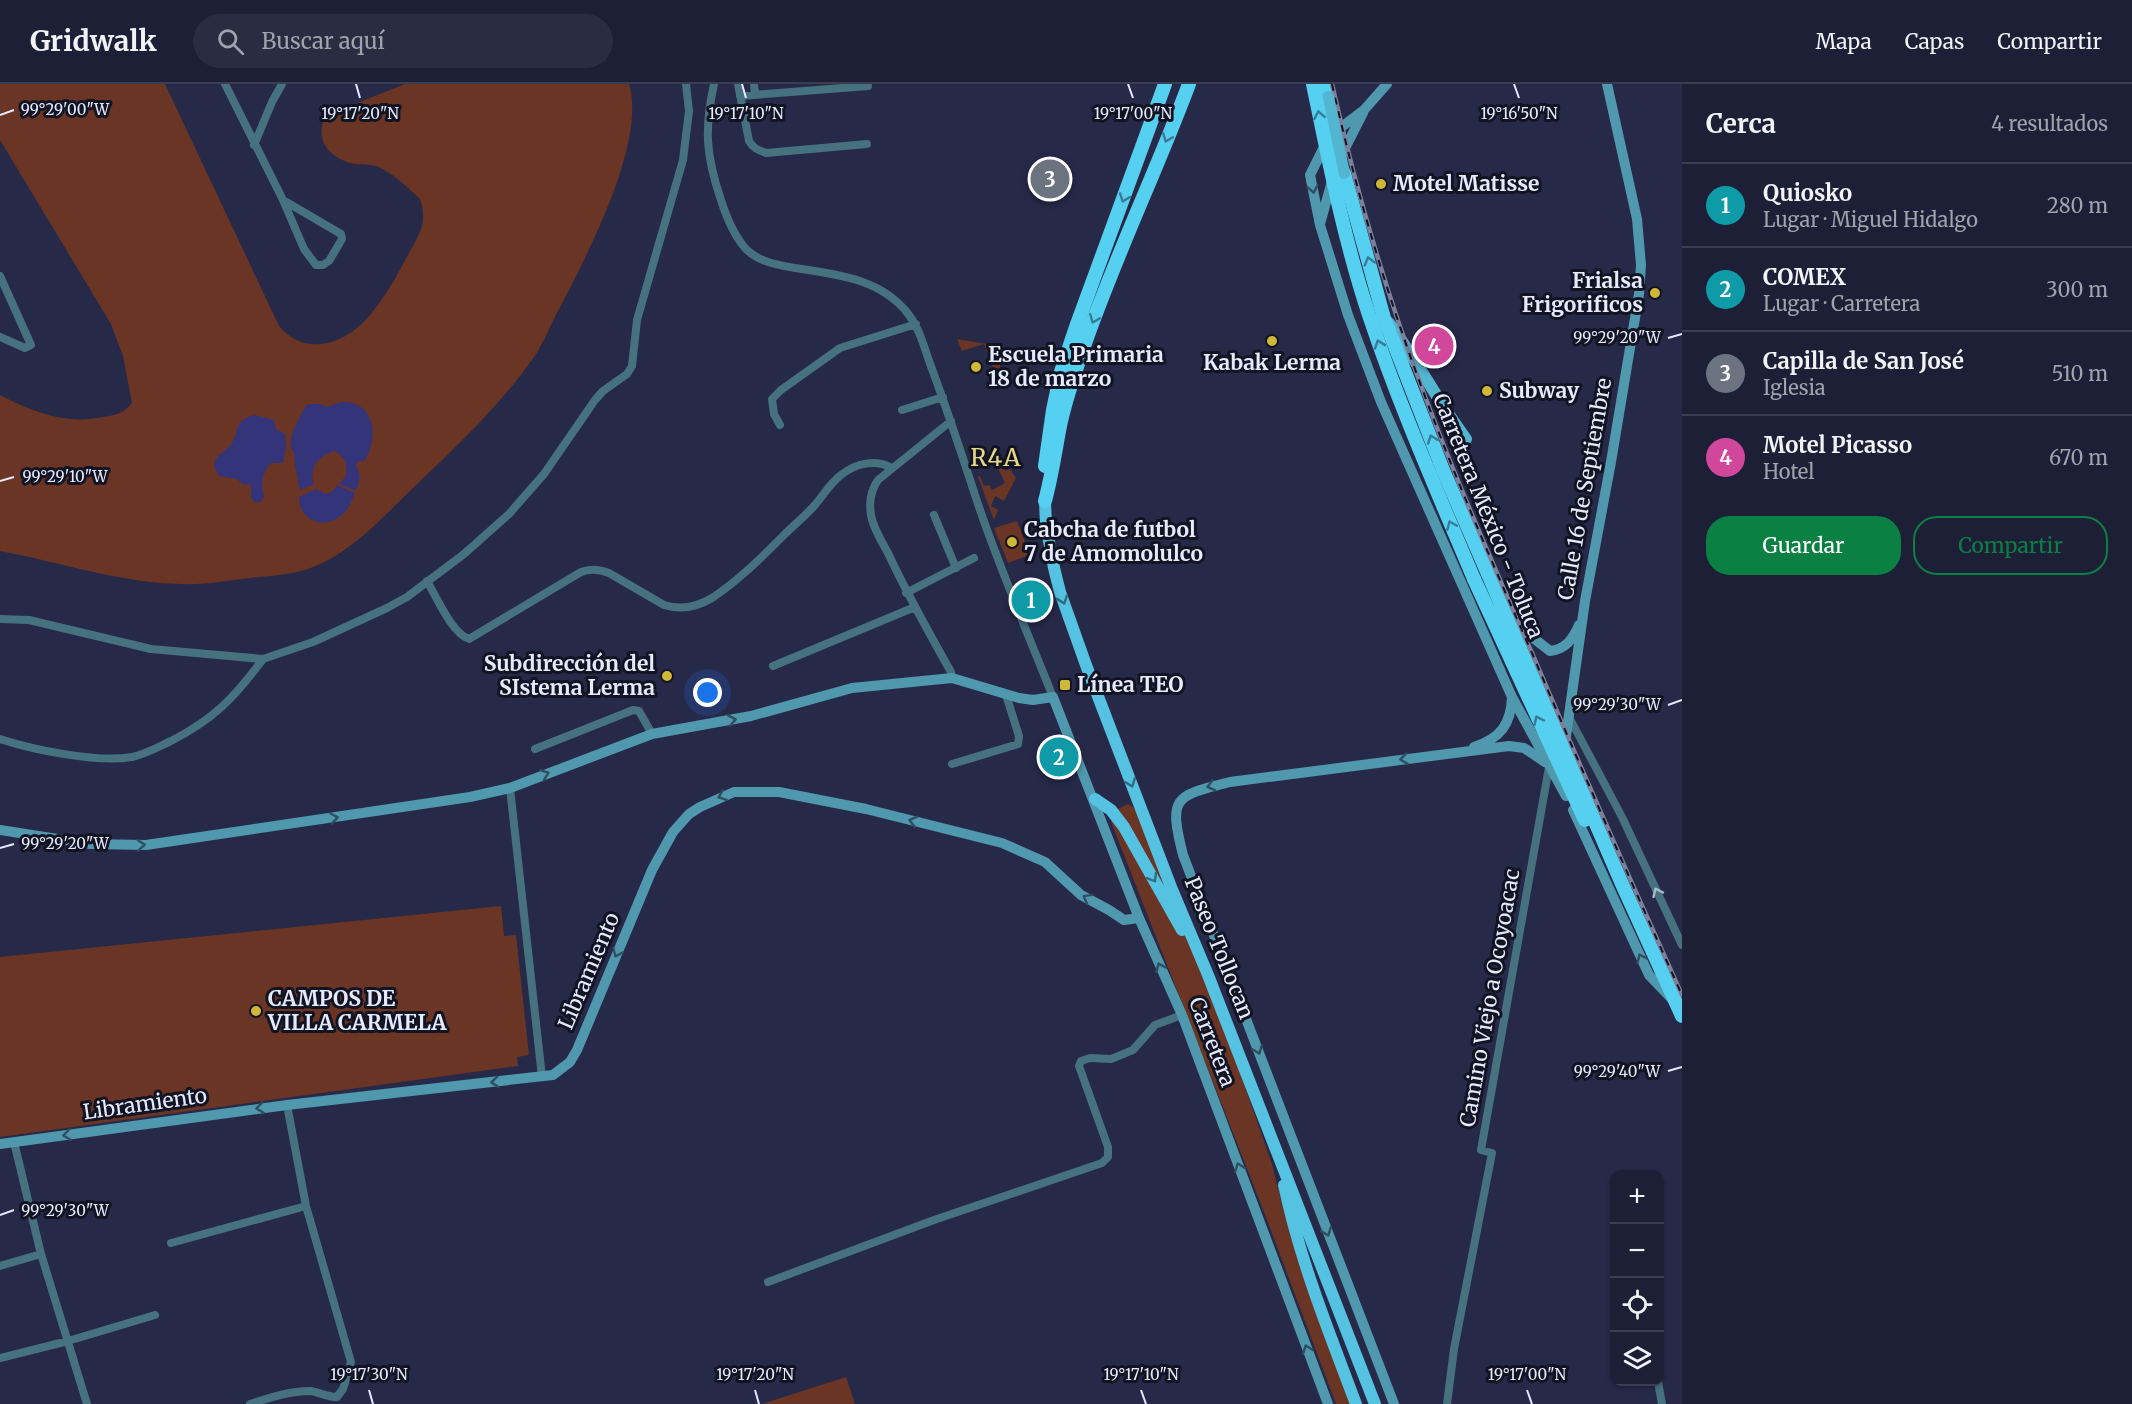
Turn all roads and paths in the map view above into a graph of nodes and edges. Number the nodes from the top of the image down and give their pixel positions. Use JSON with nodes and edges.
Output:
{"nodes":[{"id":1,"x":225,"y":84,"type":"edge"},
{"id":2,"x":282,"y":84,"type":"edge"},
{"id":3,"x":686,"y":84,"type":"edge"},
{"id":4,"x":714,"y":84,"type":"edge"},
{"id":5,"x":738,"y":84,"type":"edge"},
{"id":6,"x":754,"y":84,"type":"edge"},
{"id":7,"x":1165,"y":84,"type":"edge"},
{"id":8,"x":1189,"y":84,"type":"edge"},
{"id":9,"x":1313,"y":84,"type":"edge"},
{"id":10,"x":1387,"y":84,"type":"edge"},
{"id":11,"x":1607,"y":84,"type":"edge"},
{"id":12,"x":868,"y":86,"type":"dead end"},
{"id":13,"x":1327,"y":91,"type":"edge"},
{"id":14,"x":755,"y":95,"type":"junction"},
{"id":15,"x":740,"y":96,"type":"junction"},
{"id":16,"x":1364,"y":110,"type":"junction"},
{"id":17,"x":867,"y":144,"type":"dead end"},
{"id":18,"x":254,"y":145,"type":"junction"},
{"id":19,"x":1344,"y":173,"type":"joint"},
{"id":20,"x":283,"y":200,"type":"junction"},
{"id":21,"x":1320,"y":225,"type":"junction"},
{"id":22,"x":0,"y":276,"type":"edge"},
{"id":23,"x":1384,"y":318,"type":"junction"},
{"id":24,"x":916,"y":324,"type":"junction"},
{"id":25,"x":0,"y":337,"type":"edge"},
{"id":26,"x":943,"y":398,"type":"junction"},
{"id":27,"x":902,"y":410,"type":"dead end"},
{"id":28,"x":951,"y":421,"type":"junction"},
{"id":29,"x":780,"y":425,"type":"dead end"},
{"id":30,"x":1466,"y":439,"type":"dead end"},
{"id":31,"x":892,"y":468,"type":"junction"},
{"id":32,"x":1045,"y":501,"type":"junction"},
{"id":33,"x":934,"y":515,"type":"dead end"},
{"id":34,"x":974,"y":558,"type":"dead end"},
{"id":35,"x":956,"y":568,"type":"junction"},
{"id":36,"x":427,"y":581,"type":"junction"},
{"id":37,"x":906,"y":593,"type":"junction"},
{"id":38,"x":915,"y":607,"type":"junction"},
{"id":39,"x":1503,"y":609,"type":"junction"},
{"id":40,"x":1583,"y":617,"type":"junction"},
{"id":41,"x":0,"y":619,"type":"edge"},
{"id":42,"x":263,"y":659,"type":"junction"},
{"id":43,"x":773,"y":666,"type":"dead end"},
{"id":44,"x":952,"y":678,"type":"junction"},
{"id":45,"x":1006,"y":695,"type":"junction"},
{"id":46,"x":1053,"y":697,"type":"junction"},
{"id":47,"x":1512,"y":697,"type":"junction"},
{"id":48,"x":1569,"y":717,"type":"junction"},
{"id":49,"x":652,"y":734,"type":"junction"},
{"id":50,"x":0,"y":740,"type":"edge"},
{"id":51,"x":535,"y":749,"type":"dead end"},
{"id":52,"x":1564,"y":750,"type":"junction"},
{"id":53,"x":1462,"y":751,"type":"junction"},
{"id":54,"x":952,"y":764,"type":"dead end"},
{"id":55,"x":1549,"y":767,"type":"junction"},
{"id":56,"x":510,"y":788,"type":"junction"},
{"id":57,"x":1095,"y":799,"type":"junction"},
{"id":58,"x":0,"y":830,"type":"edge"},
{"id":59,"x":1622,"y":884,"type":"junction"},
{"id":60,"x":1139,"y":918,"type":"junction"},
{"id":61,"x":1682,"y":945,"type":"edge"},
{"id":62,"x":1208,"y":975,"type":"junction"},
{"id":63,"x":1679,"y":1010,"type":"edge"},
{"id":64,"x":1182,"y":1015,"type":"junction"},
{"id":65,"x":542,"y":1077,"type":"junction"},
{"id":66,"x":287,"y":1105,"type":"junction"},
{"id":67,"x":15,"y":1142,"type":"junction"},
{"id":68,"x":0,"y":1144,"type":"edge"},
{"id":69,"x":1278,"y":1154,"type":"junction"},
{"id":70,"x":306,"y":1206,"type":"junction"},
{"id":71,"x":171,"y":1243,"type":"dead end"},
{"id":72,"x":41,"y":1254,"type":"junction"},
{"id":73,"x":0,"y":1266,"type":"edge"},
{"id":74,"x":768,"y":1282,"type":"dead end"},
{"id":75,"x":155,"y":1315,"type":"dead end"},
{"id":76,"x":68,"y":1341,"type":"junction"},
{"id":77,"x":0,"y":1358,"type":"edge"},
{"id":78,"x":1659,"y":1386,"type":"edge"},
{"id":79,"x":87,"y":1404,"type":"edge"},
{"id":80,"x":250,"y":1404,"type":"edge"},
{"id":81,"x":1328,"y":1404,"type":"edge"},
{"id":82,"x":1356,"y":1404,"type":"edge"},
{"id":83,"x":1375,"y":1404,"type":"edge"},
{"id":84,"x":1394,"y":1404,"type":"edge"},
{"id":85,"x":1447,"y":1404,"type":"edge"},
{"id":86,"x":1662,"y":1404,"type":"edge"}],
"edges":[{"from":1,"to":18,"type":"street"},
{"from":2,"to":18,"type":"street"},
{"from":3,"to":36,"type":"street"},
{"from":4,"to":24,"type":"street"},
{"from":5,"to":15,"type":"street"},
{"from":6,"to":14,"type":"street"},
{"from":7,"to":32,"type":"highway","one_way":true},
{"from":8,"to":32,"type":"highway","one_way":true},
{"from":59,"to":9,"type":"highway","one_way":true,"bridge":true},
{"from":10,"to":16,"type":"main road"},
{"from":11,"to":40,"type":"main road","name":"Calle 16 de Septiembre"},
{"from":12,"to":14,"type":"street"},
{"from":13,"to":19,"type":"main road","name":"Carretera México - Toluca","bridge":true},
{"from":14,"to":15,"type":"street"},
{"from":15,"to":17,"type":"street"},
{"from":16,"to":21,"type":"main road"},
{"from":16,"to":21,"type":"main road","one_way":true},
{"from":18,"to":20,"type":"street"},
{"from":23,"to":19,"type":"highway","name":"Carretera México - Toluca","one_way":true},
{"from":20,"to":20,"type":"street"},
{"from":21,"to":47,"type":"main road"},
{"from":22,"to":25,"type":"street"},
{"from":23,"to":30,"type":"main road"},
{"from":39,"to":23,"type":"highway","name":"Carretera México - Toluca","one_way":true},
{"from":24,"to":26,"type":"street"},
{"from":24,"to":29,"type":"street"},
{"from":26,"to":27,"type":"street"},
{"from":26,"to":28,"type":"street"},
{"from":28,"to":31,"type":"street"},
{"from":28,"to":46,"type":"street"},
{"from":31,"to":36,"type":"street"},
{"from":31,"to":37,"type":"street"},
{"from":32,"to":62,"type":"highway","name":"Paseo Tollocan","one_way":true},
{"from":33,"to":35,"type":"street"},
{"from":34,"to":35,"type":"street"},
{"from":35,"to":37,"type":"street"},
{"from":36,"to":42,"type":"street"},
{"from":37,"to":38,"type":"street"},
{"from":38,"to":43,"type":"street"},
{"from":38,"to":44,"type":"street"},
{"from":39,"to":40,"type":"main road"},
{"from":39,"to":52,"type":"highway","name":"Carretera México - Toluca"},
{"from":40,"to":48,"type":"main road"},
{"from":41,"to":42,"type":"street"},
{"from":42,"to":50,"type":"street"},
{"from":44,"to":45,"type":"main road"},
{"from":49,"to":44,"type":"main road","one_way":true},
{"from":45,"to":46,"type":"main road"},
{"from":45,"to":54,"type":"street"},
{"from":46,"to":57,"type":"main road","name":"Carretera"},
{"from":47,"to":53,"type":"main road"},
{"from":47,"to":55,"type":"main road"},
{"from":48,"to":52,"type":"main road"},
{"from":61,"to":48,"type":"street","one_way":true},
{"from":49,"to":51,"type":"street"},
{"from":56,"to":49,"type":"main road","one_way":true},
{"from":52,"to":59,"type":"highway","name":"Carretera México - Toluca"},
{"from":53,"to":55,"type":"main road"},
{"from":53,"to":84,"type":"main road","one_way":true},
{"from":63,"to":55,"type":"main road","one_way":true},
{"from":55,"to":85,"type":"street","name":"Camino Viejo a Ocoyoacac"},
{"from":58,"to":56,"type":"main road","one_way":true},
{"from":56,"to":65,"type":"street"},
{"from":57,"to":60,"type":"main road","name":"Carretera"},
{"from":57,"to":62,"type":"highway","one_way":true},
{"from":59,"to":63,"type":"highway"},
{"from":64,"to":60,"type":"main road","name":"Carretera","one_way":true},
{"from":60,"to":65,"type":"main road","name":"Libramiento","one_way":true},
{"from":62,"to":69,"type":"highway","name":"Paseo Tollocan"},
{"from":64,"to":74,"type":"street"},
{"from":81,"to":64,"type":"main road","name":"Carretera","one_way":true},
{"from":65,"to":66,"type":"main road","name":"Libramiento","one_way":true},
{"from":66,"to":67,"type":"main road","name":"Libramiento","one_way":true},
{"from":66,"to":70,"type":"street"},
{"from":67,"to":68,"type":"main road","name":"Libramiento"},
{"from":67,"to":72,"type":"street"},
{"from":69,"to":82,"type":"highway"},
{"from":69,"to":83,"type":"highway","name":"Paseo Tollocan"},
{"from":70,"to":71,"type":"street"},
{"from":70,"to":80,"type":"street"},
{"from":72,"to":73,"type":"street"},
{"from":72,"to":76,"type":"street"},
{"from":75,"to":76,"type":"street"},
{"from":76,"to":77,"type":"street"},
{"from":76,"to":79,"type":"street"},
{"from":78,"to":86,"type":"street"}]}
